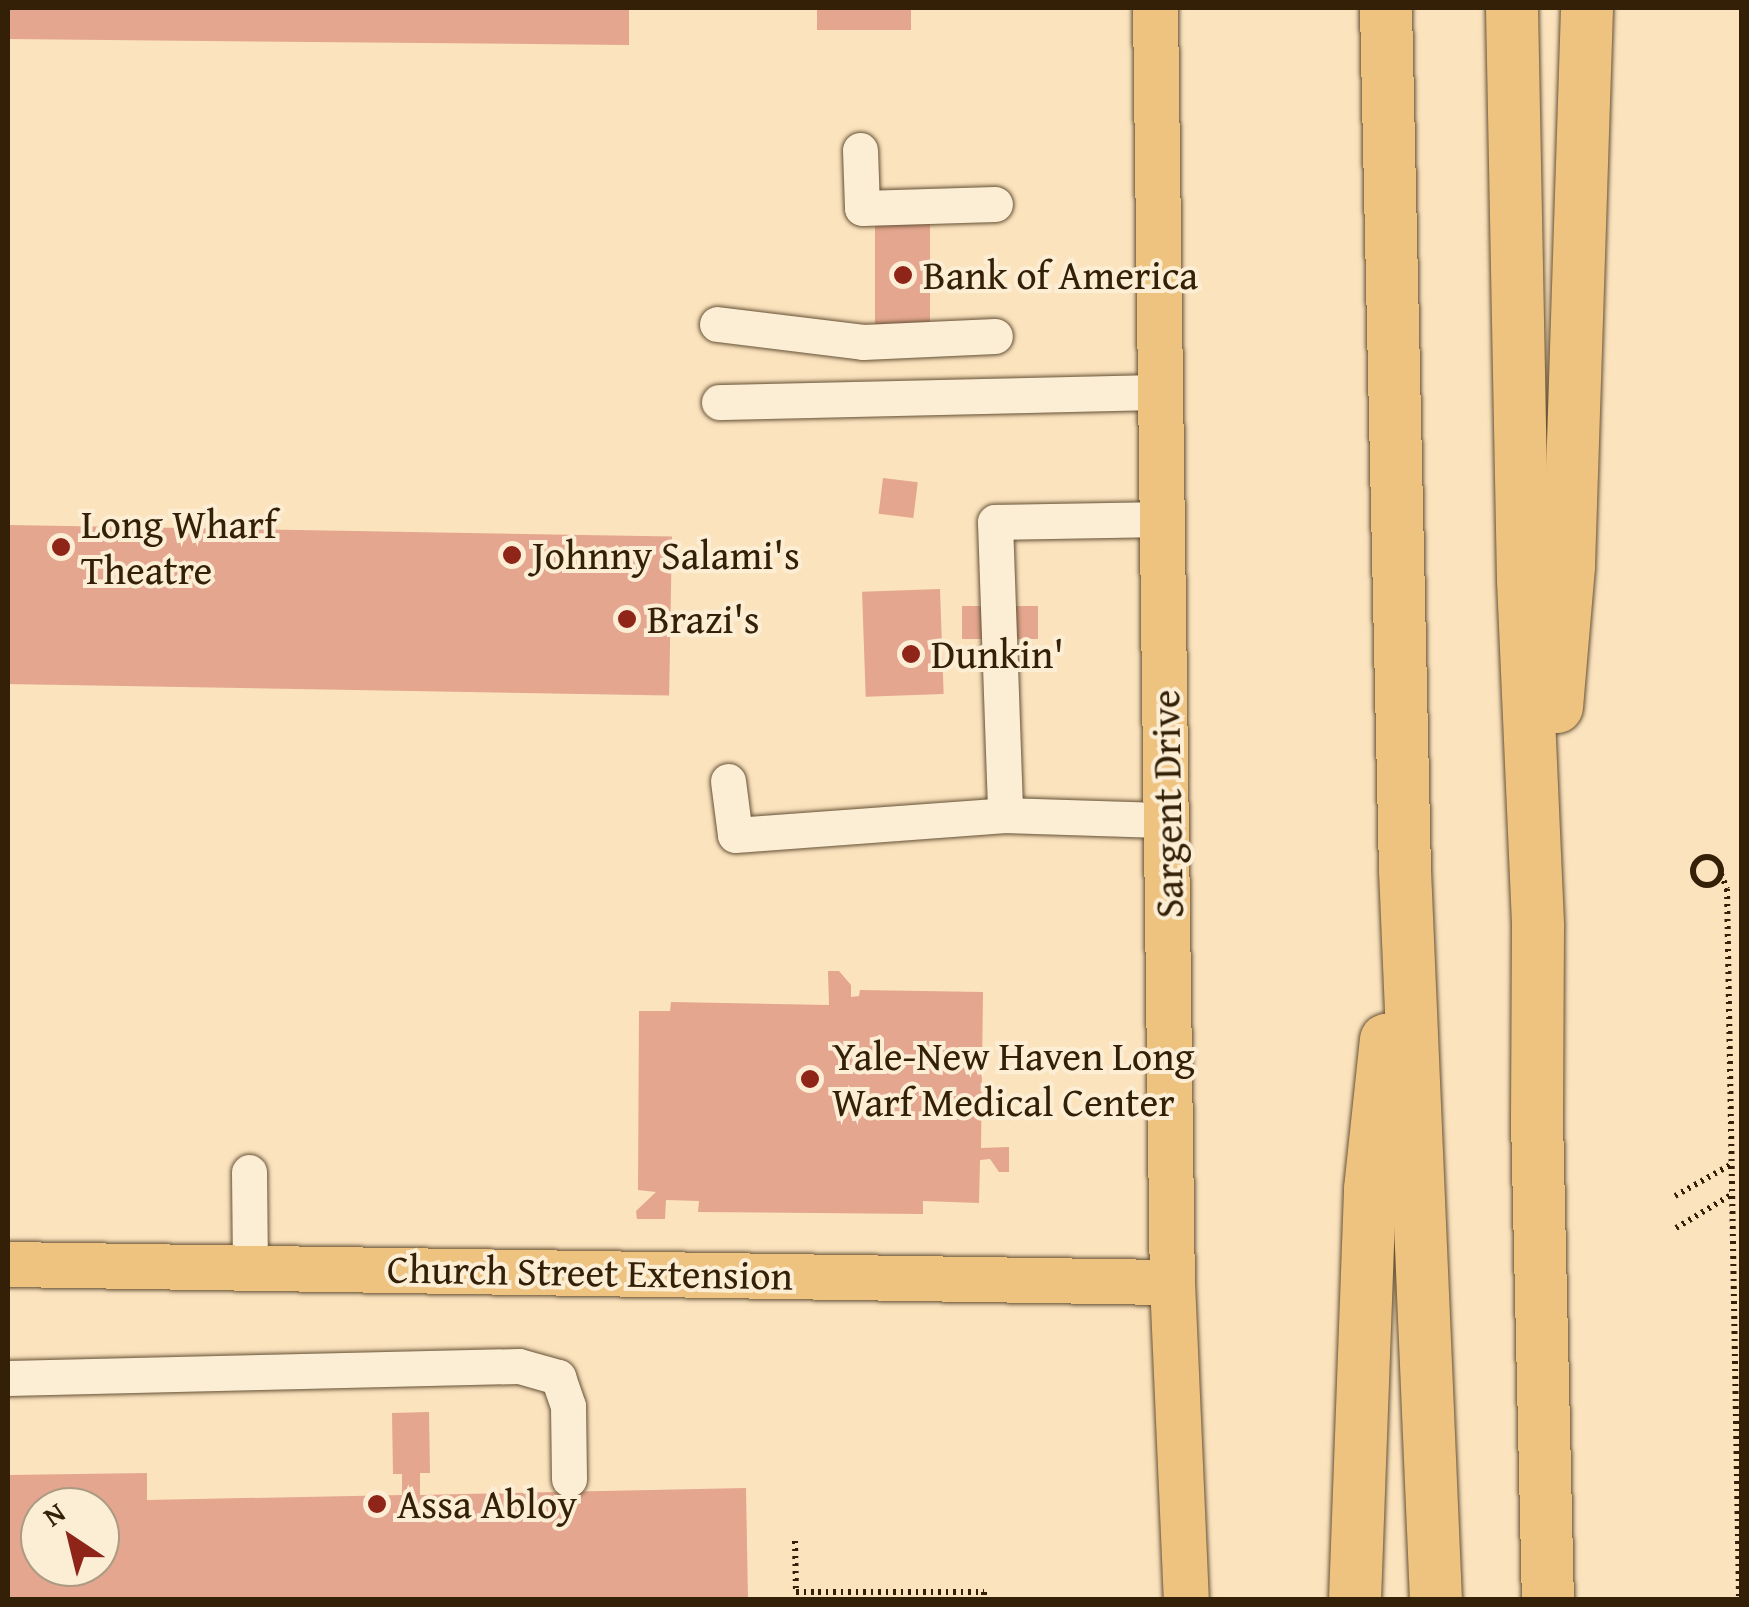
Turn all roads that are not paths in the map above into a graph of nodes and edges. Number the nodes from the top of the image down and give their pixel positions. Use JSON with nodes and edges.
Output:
{"nodes":[{"id":1,"x":1155,"y":8,"type":"edge"},
{"id":2,"x":1386,"y":8,"type":"edge"},
{"id":3,"x":1512,"y":8,"type":"edge"},
{"id":4,"x":1588,"y":8,"type":"edge"},
{"id":5,"x":860,"y":150,"type":"dead end"},
{"id":6,"x":995,"y":204,"type":"dead end"},
{"id":7,"x":717,"y":324,"type":"dead end"},
{"id":8,"x":995,"y":336,"type":"dead end"},
{"id":9,"x":1161,"y":392,"type":"junction"},
{"id":10,"x":719,"y":402,"type":"dead end"},
{"id":11,"x":1163,"y":519,"type":"junction"},
{"id":12,"x":728,"y":781,"type":"dead end"},
{"id":13,"x":1005,"y":815,"type":"junction"},
{"id":14,"x":1167,"y":820,"type":"junction"},
{"id":15,"x":1405,"y":870,"type":"junction"},
{"id":16,"x":1538,"y":927,"type":"junction"},
{"id":17,"x":248,"y":1172,"type":"dead end"},
{"id":18,"x":8,"y":1264,"type":"edge"},
{"id":19,"x":250,"y":1266,"type":"junction"},
{"id":20,"x":1172,"y":1282,"type":"junction"},
{"id":21,"x":8,"y":1378,"type":"edge"},
{"id":22,"x":569,"y":1479,"type":"dead end"},
{"id":23,"x":1549,"y":1592,"type":"edge"},
{"id":24,"x":1186,"y":1600,"type":"edge"},
{"id":25,"x":1356,"y":1600,"type":"edge"},
{"id":26,"x":1436,"y":1600,"type":"edge"}],
"edges":[{"from":1,"to":9,"type":"main road","name":"Sargent Drive"},
{"from":2,"to":15,"type":"highway"},
{"from":3,"to":16,"type":"highway"},
{"from":4,"to":16,"type":"highway"},
{"from":5,"to":6,"type":"lane"},
{"from":7,"to":8,"type":"lane"},
{"from":9,"to":10,"type":"lane"},
{"from":9,"to":11,"type":"main road","name":"Sargent Drive"},
{"from":11,"to":13,"type":"lane"},
{"from":11,"to":14,"type":"main road","name":"Sargent Drive"},
{"from":12,"to":13,"type":"lane"},
{"from":13,"to":14,"type":"lane"},
{"from":14,"to":20,"type":"main road","name":"Sargent Drive"},
{"from":15,"to":25,"type":"highway"},
{"from":15,"to":26,"type":"highway"},
{"from":16,"to":23,"type":"highway"},
{"from":17,"to":19,"type":"lane"},
{"from":18,"to":19,"type":"main road","name":"Church Street Extension"},
{"from":19,"to":20,"type":"main road","name":"Church Street Extension"},
{"from":20,"to":24,"type":"main road","name":"Sargent Drive"},
{"from":21,"to":22,"type":"lane"}]}
